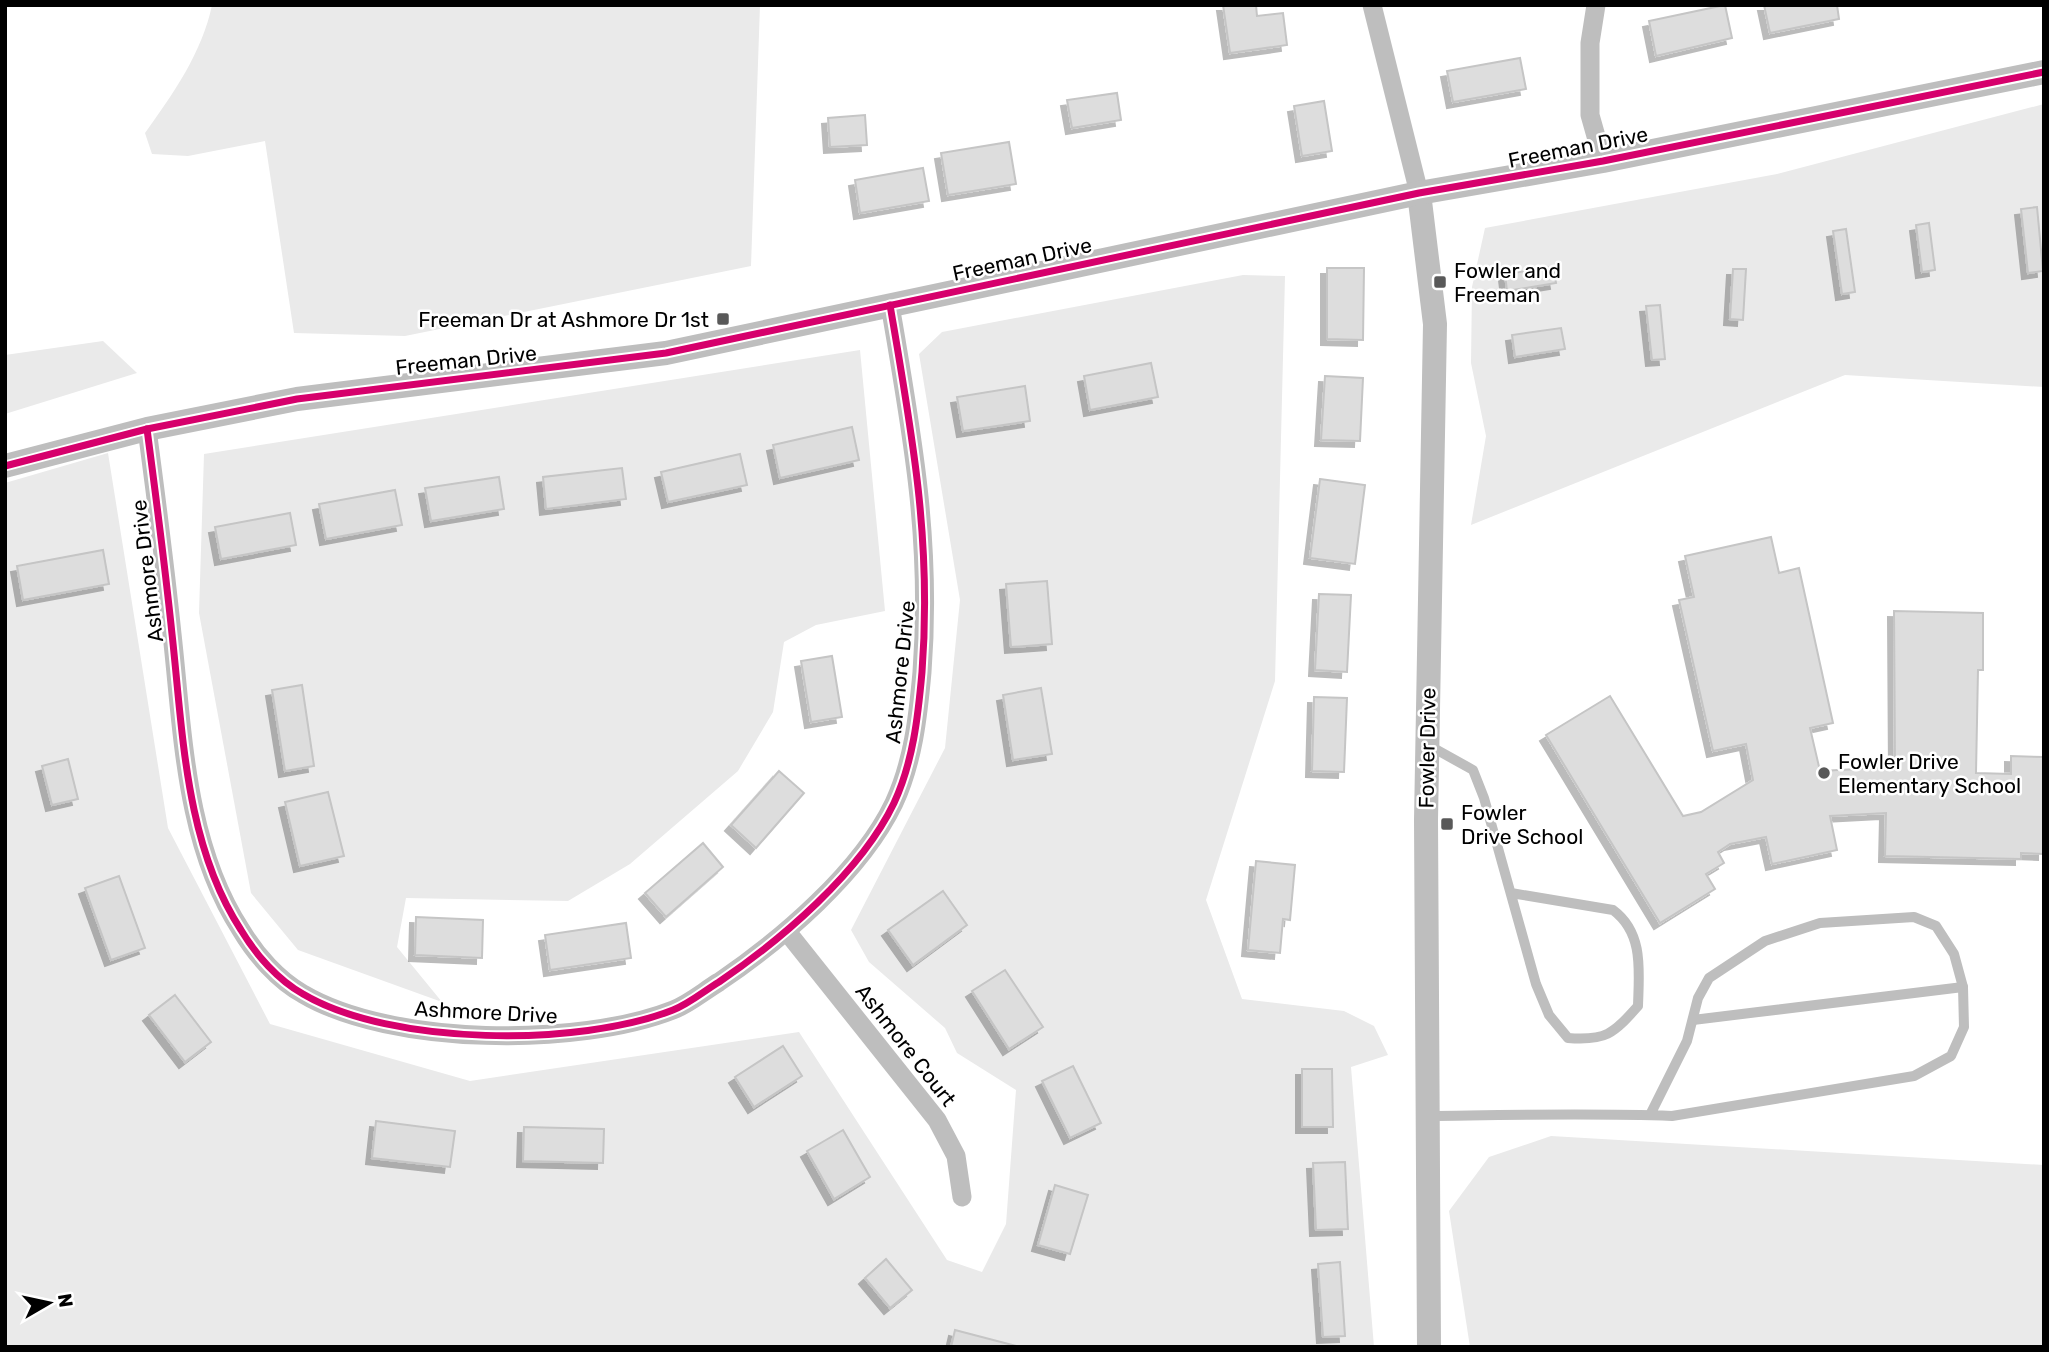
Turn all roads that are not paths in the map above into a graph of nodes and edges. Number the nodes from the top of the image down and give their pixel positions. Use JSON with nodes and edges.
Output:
{"nodes":[{"id":1,"x":1372,"y":5,"type":"edge"},
{"id":2,"x":1596,"y":5,"type":"edge"},
{"id":3,"x":2044,"y":72,"type":"edge"},
{"id":4,"x":1602,"y":161,"type":"junction"},
{"id":5,"x":1419,"y":193,"type":"junction"},
{"id":6,"x":890,"y":305,"type":"junction"},
{"id":7,"x":147,"y":429,"type":"junction"},
{"id":8,"x":5,"y":466,"type":"edge"},
{"id":9,"x":1427,"y":744,"type":"junction"},
{"id":10,"x":1511,"y":893,"type":"junction"},
{"id":11,"x":788,"y":933,"type":"junction"},
{"id":12,"x":1963,"y":987,"type":"junction"},
{"id":13,"x":1693,"y":1020,"type":"junction"},
{"id":14,"x":1650,"y":1115,"type":"junction"},
{"id":15,"x":1427,"y":1116,"type":"junction"},
{"id":16,"x":962,"y":1197,"type":"dead end"},
{"id":17,"x":1429,"y":1347,"type":"edge"}],
"edges":[{"from":1,"to":5,"type":"street"},
{"from":2,"to":4,"type":"street"},
{"from":3,"to":4,"type":"street","name":"Freeman Drive"},
{"from":4,"to":5,"type":"street","name":"Freeman Drive"},
{"from":5,"to":6,"type":"street","name":"Freeman Drive"},
{"from":5,"to":9,"type":"street","name":"Fowler Drive"},
{"from":6,"to":7,"type":"street","name":"Freeman Drive"},
{"from":6,"to":11,"type":"street","name":"Ashmore Drive"},
{"from":7,"to":8,"type":"street","name":"Freeman Drive"},
{"from":7,"to":11,"type":"street","name":"Ashmore Drive"},
{"from":9,"to":10,"type":"lane"},
{"from":9,"to":15,"type":"street","name":"Fowler Drive"},
{"from":10,"to":10,"type":"lane"},
{"from":11,"to":16,"type":"street","name":"Ashmore Court"},
{"from":12,"to":13,"type":"lane"},
{"from":12,"to":13,"type":"lane"},
{"from":12,"to":14,"type":"lane"},
{"from":13,"to":14,"type":"lane"},
{"from":14,"to":15,"type":"lane"},
{"from":15,"to":17,"type":"street","name":"Fowler Drive"}]}
